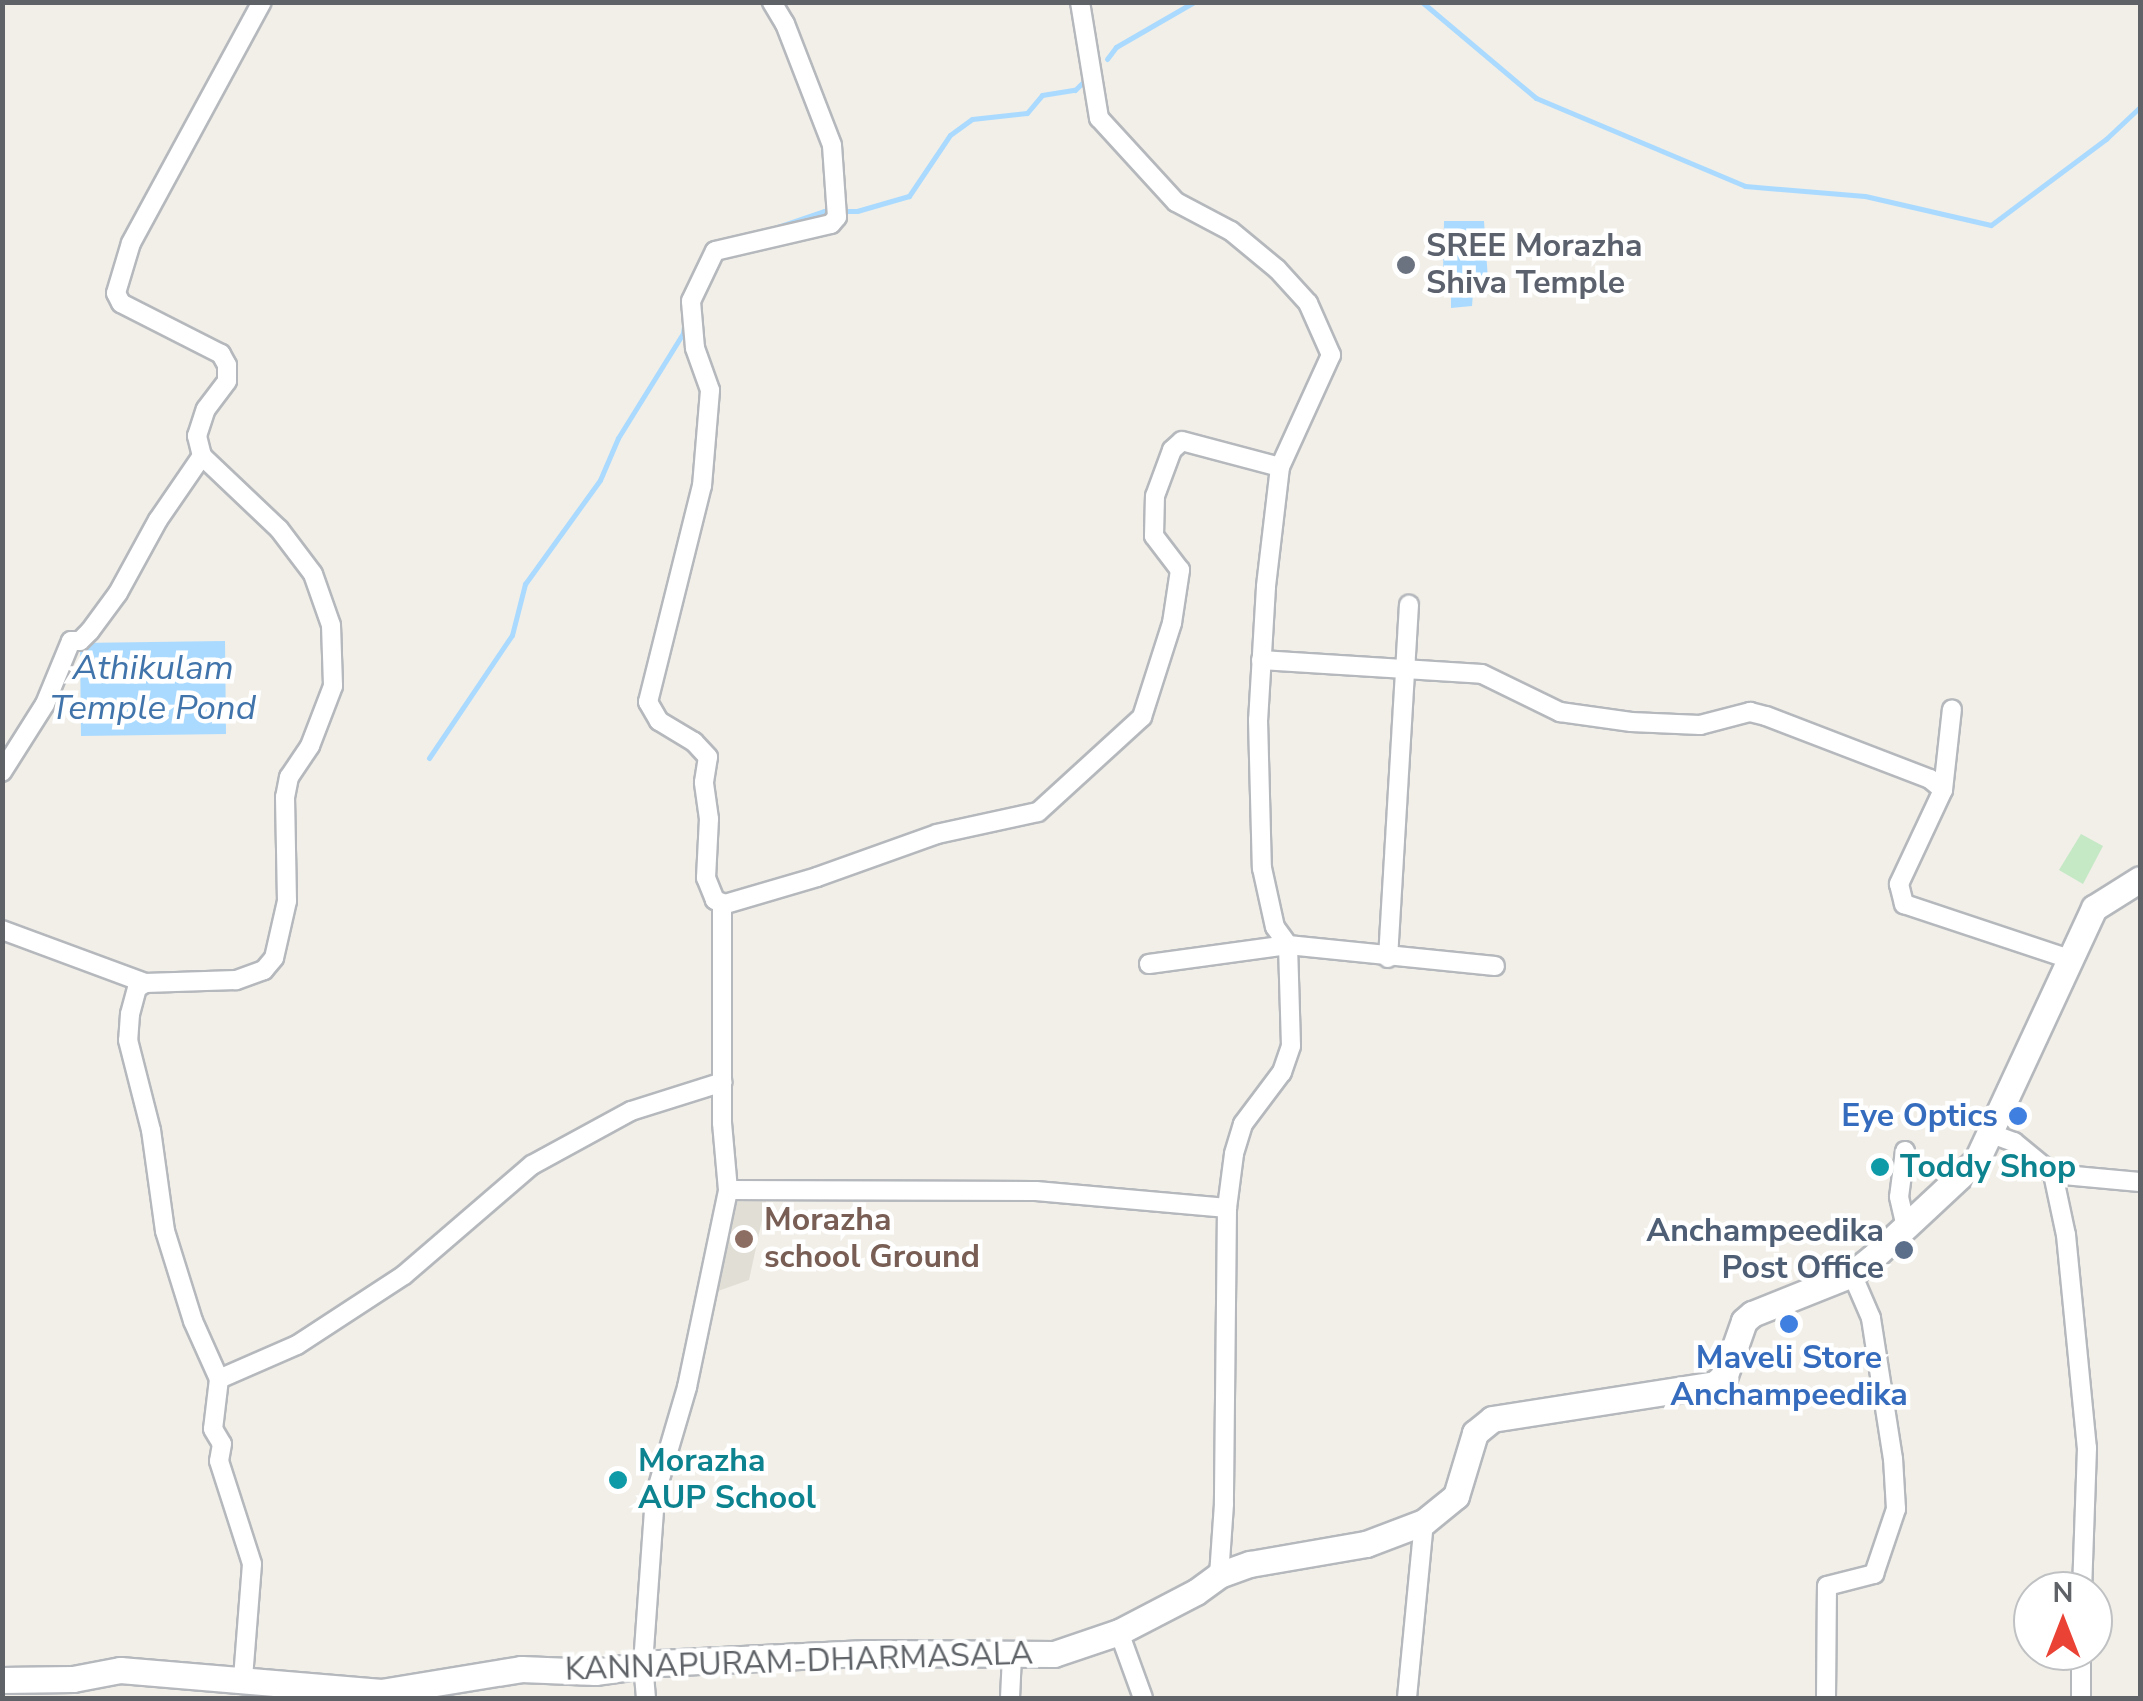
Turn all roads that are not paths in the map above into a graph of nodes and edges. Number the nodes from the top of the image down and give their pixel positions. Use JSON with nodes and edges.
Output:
{"nodes":[{"id":1,"x":262,"y":2,"type":"edge"},
{"id":2,"x":772,"y":2,"type":"edge"},
{"id":3,"x":1080,"y":2,"type":"edge"},
{"id":4,"x":202,"y":456,"type":"junction"},
{"id":5,"x":1280,"y":468,"type":"junction"},
{"id":6,"x":1409,"y":605,"type":"dead end"},
{"id":7,"x":1261,"y":660,"type":"junction"},
{"id":8,"x":1408,"y":666,"type":"junction"},
{"id":9,"x":1952,"y":708,"type":"dead end"},
{"id":10,"x":2,"y":772,"type":"edge"},
{"id":11,"x":1943,"y":790,"type":"junction"},
{"id":12,"x":2140,"y":879,"type":"edge"},
{"id":13,"x":725,"y":904,"type":"junction"},
{"id":14,"x":2,"y":930,"type":"edge"},
{"id":15,"x":1288,"y":946,"type":"junction"},
{"id":16,"x":1388,"y":958,"type":"junction"},
{"id":17,"x":2069,"y":959,"type":"junction"},
{"id":18,"x":1149,"y":964,"type":"dead end"},
{"id":19,"x":1495,"y":966,"type":"dead end"},
{"id":20,"x":145,"y":982,"type":"junction"},
{"id":21,"x":722,"y":1082,"type":"junction"},
{"id":22,"x":1990,"y":1133,"type":"junction"},
{"id":23,"x":1904,"y":1150,"type":"dead end"},
{"id":24,"x":2053,"y":1174,"type":"junction"},
{"id":25,"x":2140,"y":1182,"type":"edge"},
{"id":26,"x":728,"y":1190,"type":"junction"},
{"id":27,"x":1227,"y":1208,"type":"junction"},
{"id":28,"x":1905,"y":1223,"type":"junction"},
{"id":29,"x":1852,"y":1274,"type":"junction"},
{"id":30,"x":219,"y":1379,"type":"junction"},
{"id":31,"x":1424,"y":1522,"type":"junction"},
{"id":32,"x":2083,"y":1571,"type":"edge"},
{"id":33,"x":1219,"y":1575,"type":"junction"},
{"id":34,"x":1119,"y":1632,"type":"junction"},
{"id":35,"x":1012,"y":1655,"type":"junction"},
{"id":36,"x":643,"y":1664,"type":"junction"},
{"id":37,"x":2081,"y":1671,"type":"edge"},
{"id":38,"x":242,"y":1679,"type":"junction"},
{"id":39,"x":2,"y":1680,"type":"edge"},
{"id":40,"x":646,"y":1698,"type":"edge"},
{"id":41,"x":1010,"y":1698,"type":"edge"},
{"id":42,"x":1143,"y":1698,"type":"edge"},
{"id":43,"x":1407,"y":1698,"type":"edge"},
{"id":44,"x":1826,"y":1698,"type":"edge"},
{"id":45,"x":2081,"y":1698,"type":"edge"}],
"edges":[{"from":1,"to":4,"type":"street"},
{"from":2,"to":13,"type":"street"},
{"from":3,"to":5,"type":"street"},
{"from":4,"to":10,"type":"street"},
{"from":4,"to":20,"type":"street"},
{"from":5,"to":7,"type":"street"},
{"from":5,"to":13,"type":"street"},
{"from":6,"to":8,"type":"street"},
{"from":7,"to":8,"type":"street"},
{"from":7,"to":15,"type":"street"},
{"from":8,"to":11,"type":"street"},
{"from":8,"to":16,"type":"street"},
{"from":9,"to":11,"type":"street"},
{"from":11,"to":17,"type":"street"},
{"from":12,"to":17,"type":"main road","name":"KANNAPURAM-DHARMASALA"},
{"from":13,"to":21,"type":"street"},
{"from":14,"to":20,"type":"street"},
{"from":15,"to":16,"type":"street"},
{"from":15,"to":18,"type":"street"},
{"from":15,"to":27,"type":"street"},
{"from":16,"to":19,"type":"street"},
{"from":17,"to":22,"type":"main road","name":"KANNAPURAM-DHARMASALA"},
{"from":20,"to":30,"type":"street"},
{"from":21,"to":26,"type":"street"},
{"from":21,"to":30,"type":"street"},
{"from":22,"to":24,"type":"street"},
{"from":22,"to":28,"type":"main road","name":"KANNAPURAM-DHARMASALA"},
{"from":23,"to":28,"type":"street"},
{"from":24,"to":25,"type":"street"},
{"from":24,"to":32,"type":"street"},
{"from":26,"to":27,"type":"street"},
{"from":26,"to":36,"type":"street"},
{"from":27,"to":33,"type":"street"},
{"from":28,"to":29,"type":"main road","name":"KANNAPURAM-DHARMASALA"},
{"from":29,"to":31,"type":"main road","name":"KANNAPURAM-DHARMASALA"},
{"from":29,"to":44,"type":"street"},
{"from":30,"to":38,"type":"street"},
{"from":31,"to":33,"type":"main road","name":"KANNAPURAM-DHARMASALA"},
{"from":31,"to":43,"type":"street"},
{"from":33,"to":34,"type":"main road","name":"KANNAPURAM-DHARMASALA"},
{"from":34,"to":35,"type":"main road","name":"KANNAPURAM-DHARMASALA"},
{"from":34,"to":42,"type":"street"},
{"from":35,"to":36,"type":"main road","name":"KANNAPURAM-DHARMASALA"},
{"from":35,"to":41,"type":"street"},
{"from":36,"to":38,"type":"main road","name":"KANNAPURAM-DHARMASALA"},
{"from":36,"to":40,"type":"street"},
{"from":37,"to":45,"type":"street"},
{"from":38,"to":39,"type":"main road","name":"KANNAPURAM-DHARMASALA"}]}
